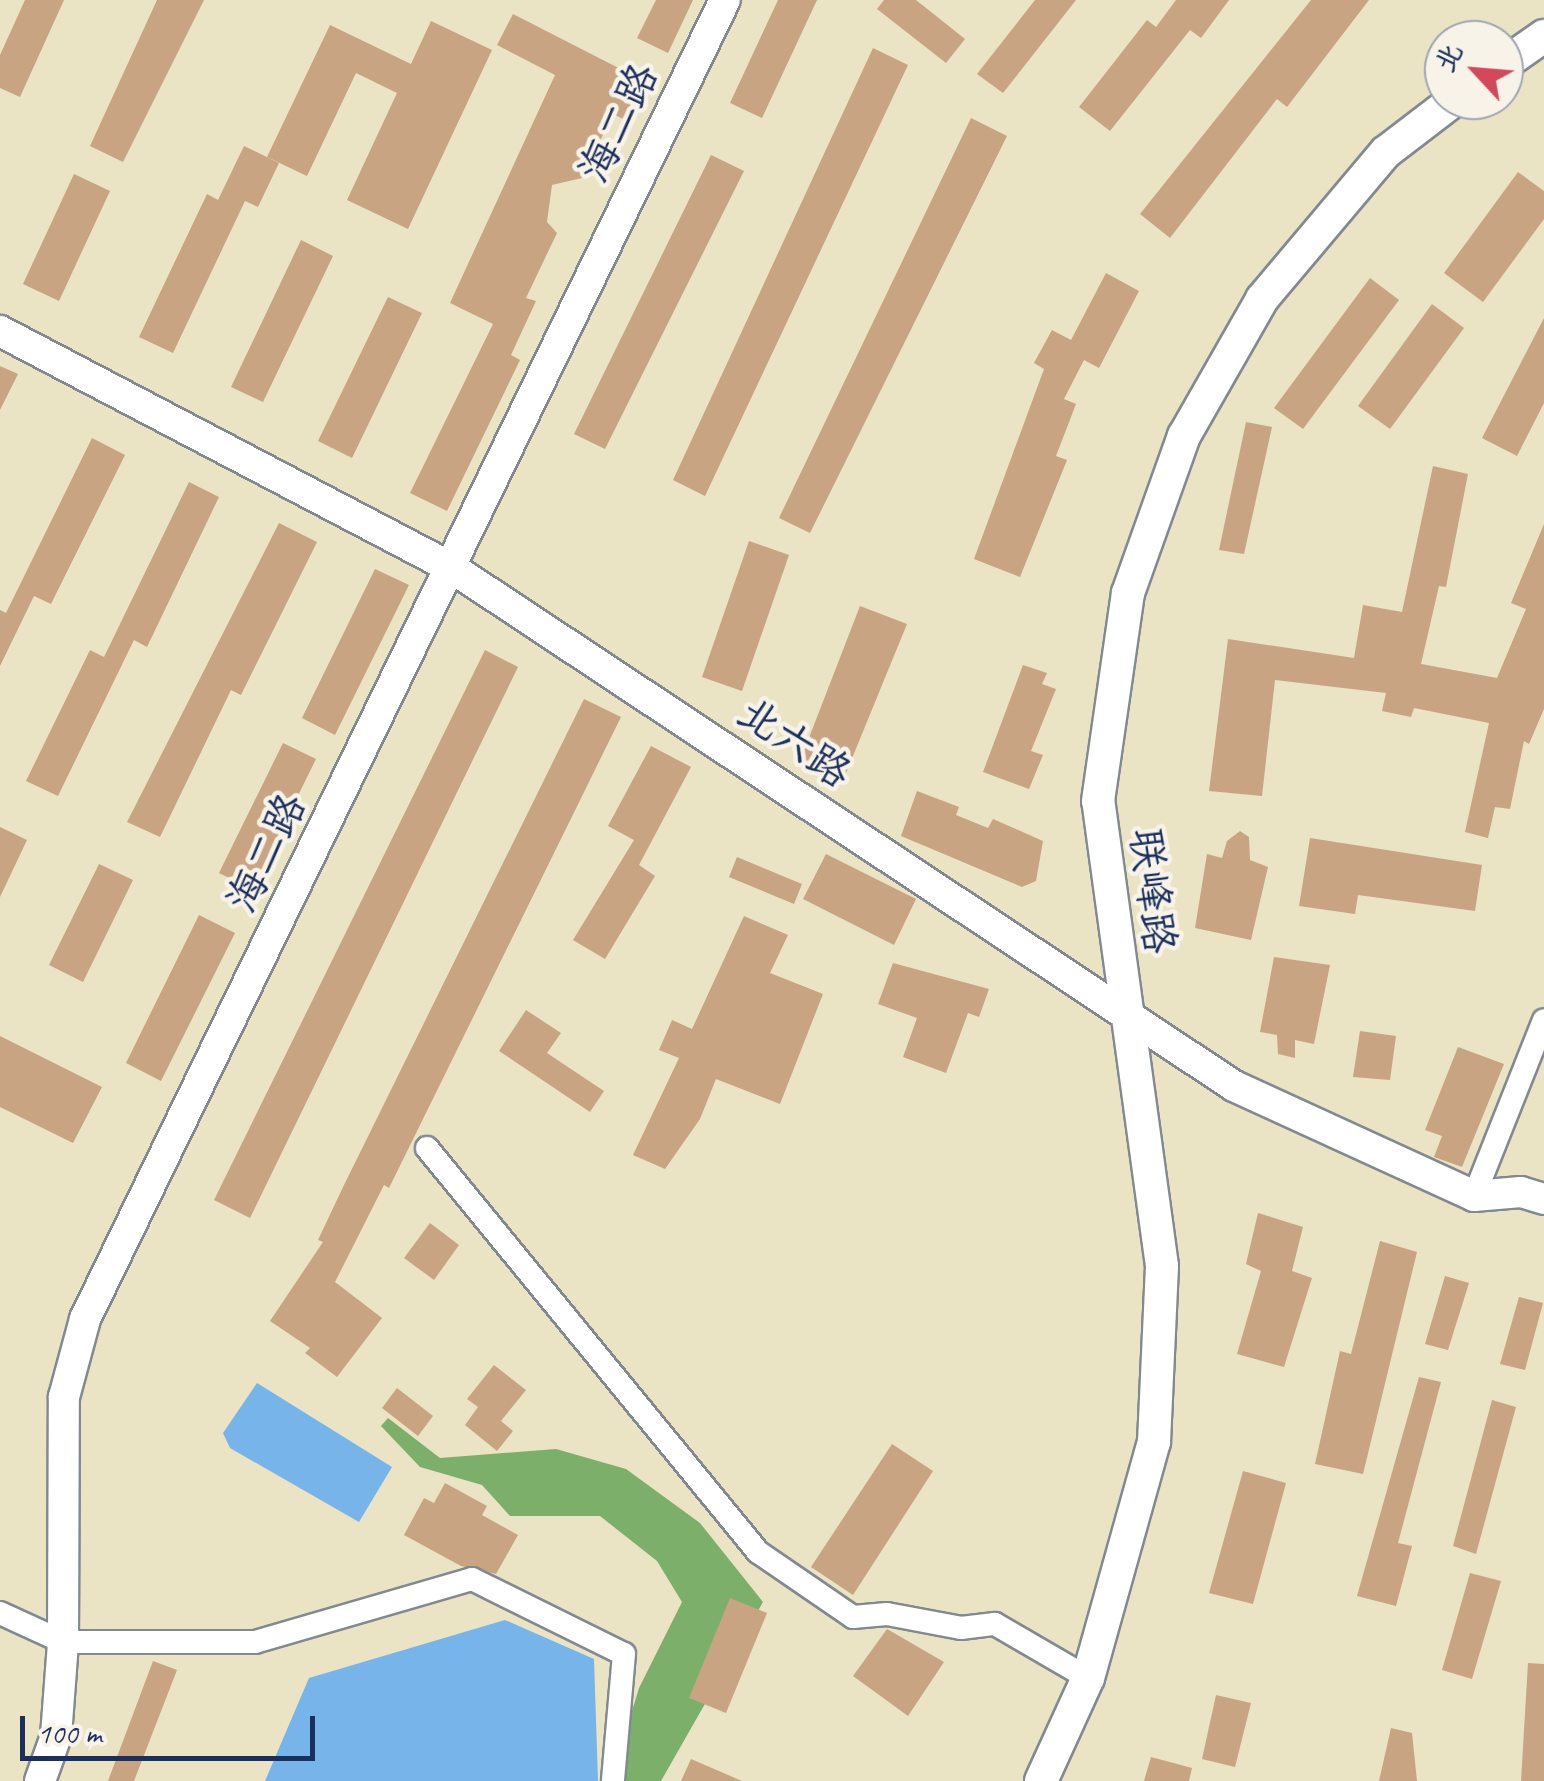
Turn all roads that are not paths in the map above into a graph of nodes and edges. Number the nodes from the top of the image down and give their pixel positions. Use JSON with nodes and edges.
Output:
{"nodes":[{"id":1,"x":726,"y":0,"type":"edge"},
{"id":2,"x":1428,"y":120,"type":"edge"},
{"id":3,"x":0,"y":332,"type":"edge"},
{"id":4,"x":452,"y":568,"type":"junction"},
{"id":5,"x":1125,"y":1013,"type":"junction"},
{"id":6,"x":1544,"y":1020,"type":"edge"},
{"id":7,"x":427,"y":1148,"type":"dead end"},
{"id":8,"x":1474,"y":1196,"type":"junction"},
{"id":9,"x":1544,"y":1199,"type":"edge"},
{"id":10,"x":0,"y":1613,"type":"edge"},
{"id":11,"x":63,"y":1642,"type":"junction"},
{"id":12,"x":1088,"y":1678,"type":"junction"},
{"id":13,"x":40,"y":1781,"type":"edge"},
{"id":14,"x":613,"y":1781,"type":"edge"},
{"id":15,"x":1042,"y":1781,"type":"edge"}],
"edges":[{"from":1,"to":4,"type":"street","name":"海二路"},
{"from":2,"to":5,"type":"main road","name":"联峰路"},
{"from":3,"to":4,"type":"street","name":"北六路"},
{"from":4,"to":5,"type":"street","name":"北六路"},
{"from":4,"to":11,"type":"street","name":"海二路"},
{"from":5,"to":8,"type":"street","name":"北六路"},
{"from":5,"to":12,"type":"main road","name":"联峰路"},
{"from":6,"to":8,"type":"street"},
{"from":7,"to":12,"type":"street"},
{"from":8,"to":9,"type":"street","name":"北六路"},
{"from":10,"to":11,"type":"street"},
{"from":11,"to":13,"type":"street","name":"海二路"},
{"from":11,"to":14,"type":"street"},
{"from":12,"to":15,"type":"main road","name":"联峰路"}]}
